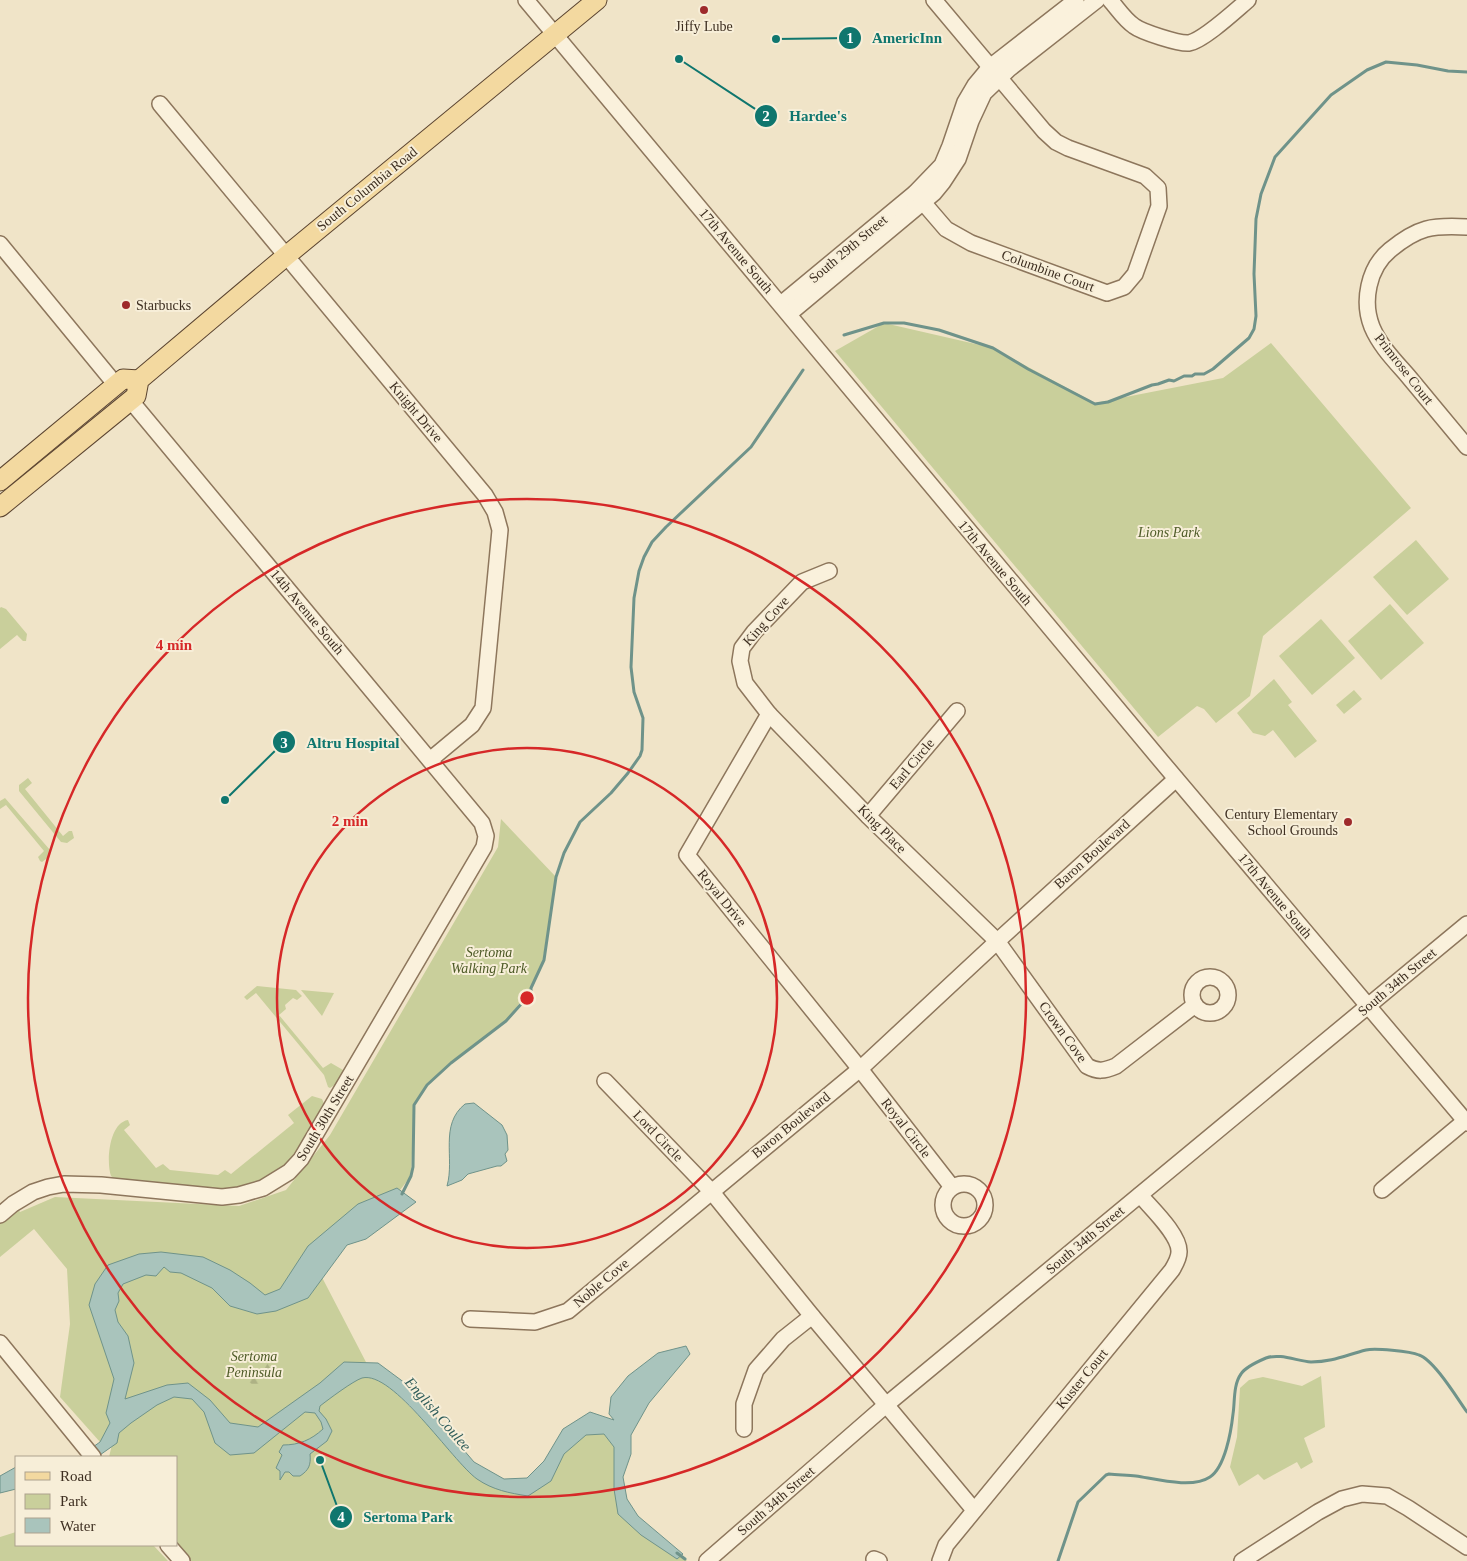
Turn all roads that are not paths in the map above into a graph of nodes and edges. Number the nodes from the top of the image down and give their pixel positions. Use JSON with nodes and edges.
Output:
{"nodes":[{"id":1,"x":526,"y":0,"type":"edge"},
{"id":2,"x":597,"y":0,"type":"edge"},
{"id":3,"x":934,"y":0,"type":"edge"},
{"id":4,"x":1076,"y":0,"type":"edge"},
{"id":5,"x":1097,"y":0,"type":"edge"},
{"id":6,"x":1110,"y":0,"type":"edge"},
{"id":7,"x":1248,"y":0,"type":"edge"},
{"id":8,"x":555,"y":35,"type":"junction"},
{"id":9,"x":995,"y":73,"type":"junction"},
{"id":10,"x":160,"y":104,"type":"dead end"},
{"id":11,"x":919,"y":198,"type":"junction"},
{"id":12,"x":1467,"y":227,"type":"edge"},
{"id":13,"x":0,"y":244,"type":"edge"},
{"id":14,"x":286,"y":256,"type":"junction"},
{"id":15,"x":785,"y":309,"type":"junction"},
{"id":16,"x":139,"y":380,"type":"junction"},
{"id":17,"x":116,"y":385,"type":"junction"},
{"id":18,"x":130,"y":400,"type":"junction"},
{"id":19,"x":87,"y":434,"type":"junction"},
{"id":20,"x":1467,"y":447,"type":"edge"},
{"id":21,"x":0,"y":481,"type":"edge"},
{"id":22,"x":0,"y":507,"type":"edge"},
{"id":23,"x":829,"y":571,"type":"dead end"},
{"id":24,"x":957,"y":712,"type":"dead end"},
{"id":25,"x":770,"y":714,"type":"junction"},
{"id":26,"x":430,"y":760,"type":"junction"},
{"id":27,"x":1176,"y":779,"type":"junction"},
{"id":28,"x":868,"y":816,"type":"junction"},
{"id":29,"x":482,"y":823,"type":"joint"},
{"id":30,"x":1467,"y":924,"type":"edge"},
{"id":31,"x":997,"y":941,"type":"junction"},
{"id":32,"x":1195,"y":1005,"type":"dead end"},
{"id":33,"x":1368,"y":1006,"type":"junction"},
{"id":34,"x":860,"y":1068,"type":"junction"},
{"id":35,"x":605,"y":1081,"type":"dead end"},
{"id":36,"x":1466,"y":1122,"type":"edge"},
{"id":37,"x":952,"y":1187,"type":"dead end"},
{"id":38,"x":1382,"y":1190,"type":"dead end"},
{"id":39,"x":711,"y":1191,"type":"junction"},
{"id":40,"x":1140,"y":1195,"type":"junction"},
{"id":41,"x":0,"y":1215,"type":"edge"},
{"id":42,"x":812,"y":1316,"type":"junction"},
{"id":43,"x":470,"y":1318,"type":"dead end"},
{"id":44,"x":0,"y":1344,"type":"edge"},
{"id":45,"x":886,"y":1405,"type":"junction"},
{"id":46,"x":744,"y":1429,"type":"dead end"},
{"id":47,"x":92,"y":1456,"type":"edge"},
{"id":48,"x":974,"y":1510,"type":"junction"},
{"id":49,"x":169,"y":1546,"type":"edge"},
{"id":50,"x":1467,"y":1547,"type":"edge"},
{"id":51,"x":182,"y":1561,"type":"edge"},
{"id":52,"x":707,"y":1561,"type":"edge"},
{"id":53,"x":940,"y":1561,"type":"edge"},
{"id":54,"x":1242,"y":1561,"type":"edge"}],
"edges":[{"from":1,"to":8,"type":"street","name":"17th Avenue South"},
{"from":2,"to":8,"type":"main road","name":"South Columbia Road"},
{"from":3,"to":9,"type":"street","name":"Columbine Court"},
{"from":4,"to":9,"type":"street","name":"South 29th Street"},
{"from":5,"to":9,"type":"street","name":"South 29th Street"},
{"from":6,"to":7,"type":"street"},
{"from":8,"to":14,"type":"main road","name":"South Columbia Road"},
{"from":8,"to":15,"type":"street","name":"17th Avenue South"},
{"from":9,"to":11,"type":"street","name":"South 29th Street"},
{"from":9,"to":11,"type":"street","name":"Columbine Court"},
{"from":10,"to":14,"type":"street","name":"Knight Drive"},
{"from":11,"to":15,"type":"street","name":"South 29th Street"},
{"from":12,"to":20,"type":"street","name":"Primrose Court"},
{"from":13,"to":17,"type":"street"},
{"from":14,"to":16,"type":"main road","name":"South Columbia Road"},
{"from":14,"to":26,"type":"street","name":"Knight Drive"},
{"from":15,"to":27,"type":"street","name":"17th Avenue South"},
{"from":16,"to":17,"type":"main road","name":"South Columbia Road"},
{"from":16,"to":18,"type":"main road","name":"South Columbia Road"},
{"from":17,"to":19,"type":"main road"},
{"from":17,"to":21,"type":"main road","name":"South Columbia Road"},
{"from":18,"to":19,"type":"main road","name":"South Columbia Road"},
{"from":18,"to":26,"type":"street","name":"14th Avenue South"},
{"from":19,"to":22,"type":"main road","name":"South Columbia Road"},
{"from":23,"to":25,"type":"street","name":"King Cove"},
{"from":24,"to":28,"type":"street","name":"Earl Circle"},
{"from":25,"to":28,"type":"street","name":"King Place"},
{"from":25,"to":34,"type":"street","name":"Royal Drive"},
{"from":26,"to":29,"type":"street","name":"14th Avenue South"},
{"from":27,"to":31,"type":"street","name":"Baron Boulevard"},
{"from":27,"to":33,"type":"street","name":"17th Avenue South"},
{"from":28,"to":31,"type":"street","name":"King Place"},
{"from":29,"to":41,"type":"street","name":"South 30th Street"},
{"from":30,"to":33,"type":"street","name":"South 34th Street"},
{"from":31,"to":32,"type":"street","name":"Crown Cove"},
{"from":31,"to":34,"type":"street","name":"Baron Boulevard"},
{"from":33,"to":36,"type":"street","name":"17th Avenue South"},
{"from":33,"to":40,"type":"street","name":"South 34th Street"},
{"from":34,"to":37,"type":"street","name":"Royal Circle"},
{"from":34,"to":39,"type":"street","name":"Baron Boulevard"},
{"from":35,"to":39,"type":"street","name":"Lord Circle"},
{"from":36,"to":38,"type":"street"},
{"from":39,"to":42,"type":"street"},
{"from":39,"to":43,"type":"street","name":"Noble Cove"},
{"from":40,"to":45,"type":"street","name":"South 34th Street"},
{"from":40,"to":48,"type":"street","name":"Kuster Court"},
{"from":42,"to":45,"type":"street"},
{"from":42,"to":46,"type":"street"},
{"from":44,"to":47,"type":"street"},
{"from":45,"to":48,"type":"street"},
{"from":45,"to":52,"type":"street","name":"South 34th Street"},
{"from":48,"to":53,"type":"street","name":"Kuster Court"},
{"from":49,"to":51,"type":"street"},
{"from":50,"to":54,"type":"street"}]}
